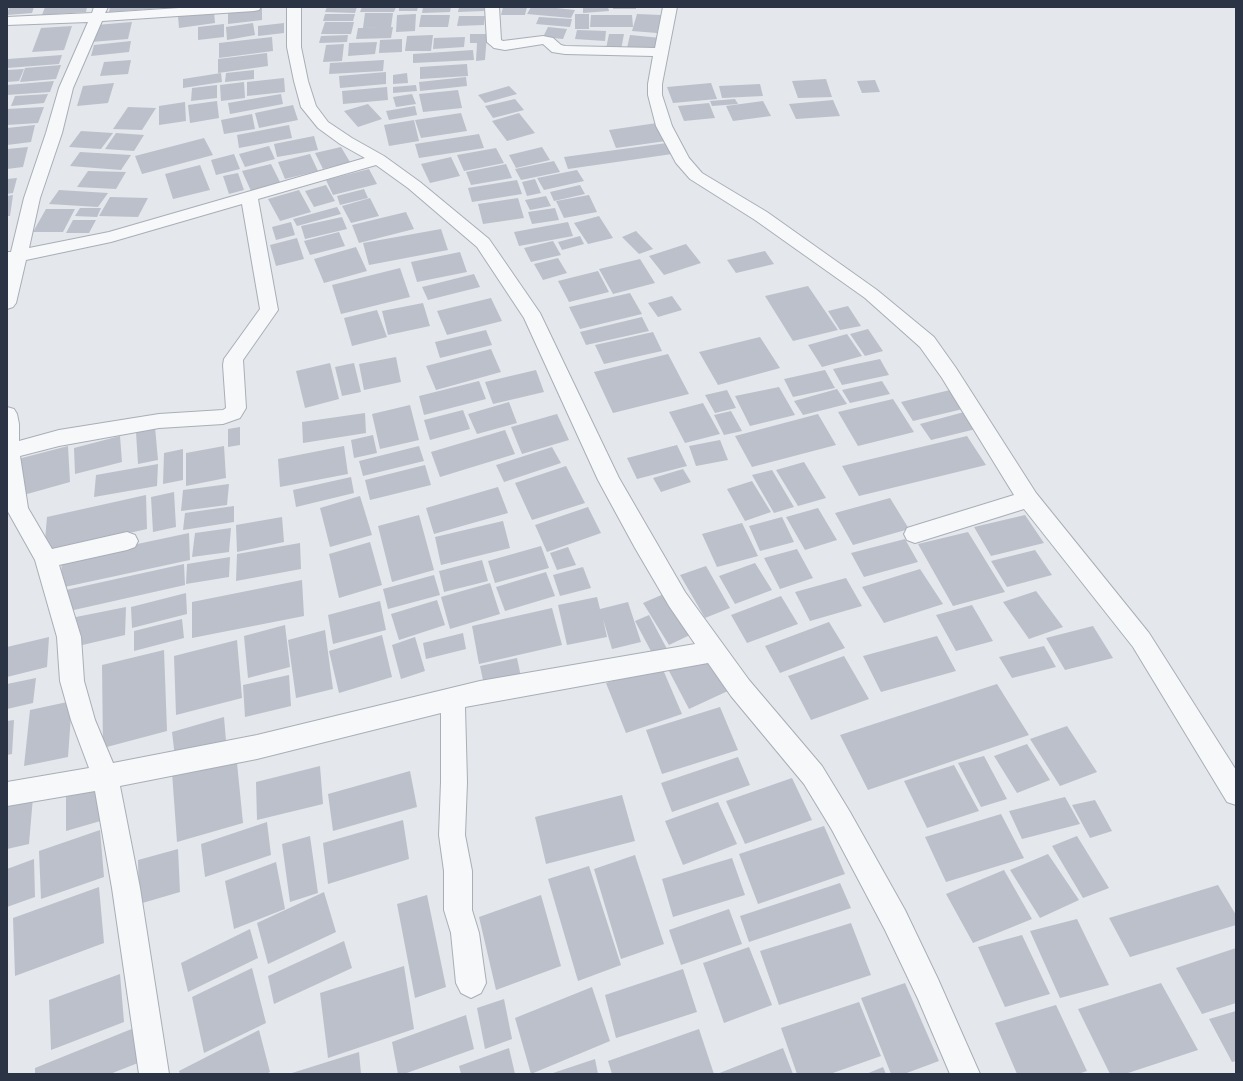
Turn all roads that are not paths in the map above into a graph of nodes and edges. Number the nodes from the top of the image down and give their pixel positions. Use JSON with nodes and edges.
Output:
{"nodes":[{"id":1,"x":254,"y":7,"type":"edge"},
{"id":2,"x":294,"y":7,"type":"edge"},
{"id":3,"x":492,"y":7,"type":"edge"},
{"id":4,"x":670,"y":7,"type":"edge"},
{"id":5,"x":98,"y":12,"type":"edge"},
{"id":6,"x":7,"y":21,"type":"edge"},
{"id":7,"x":662,"y":52,"type":"junction"},
{"id":8,"x":378,"y":159,"type":"junction"},
{"id":9,"x":249,"y":196,"type":"junction"},
{"id":10,"x":13,"y":257,"type":"edge"},
{"id":11,"x":7,"y":304,"type":"edge"},
{"id":12,"x":7,"y":414,"type":"edge"},
{"id":13,"x":9,"y":451,"type":"junction"},
{"id":14,"x":1028,"y":499,"type":"junction"},
{"id":15,"x":915,"y":534,"type":"dead end"},
{"id":16,"x":127,"y":541,"type":"dead end"},
{"id":17,"x":46,"y":559,"type":"junction"},
{"id":18,"x":715,"y":651,"type":"junction"},
{"id":19,"x":453,"y":699,"type":"junction"},
{"id":20,"x":106,"y":777,"type":"junction"},
{"id":21,"x":1236,"y":793,"type":"edge"},
{"id":22,"x":7,"y":794,"type":"edge"},
{"id":23,"x":470,"y":983,"type":"dead end"},
{"id":24,"x":154,"y":1074,"type":"edge"},
{"id":25,"x":965,"y":1074,"type":"edge"}],
"edges":[{"from":1,"to":5,"type":"street"},
{"from":2,"to":8,"type":"street"},
{"from":3,"to":7,"type":"street"},
{"from":4,"to":7,"type":"street"},
{"from":5,"to":6,"type":"street"},
{"from":5,"to":10,"type":"street"},
{"from":7,"to":14,"type":"street"},
{"from":8,"to":9,"type":"street"},
{"from":8,"to":18,"type":"street"},
{"from":9,"to":10,"type":"street"},
{"from":9,"to":13,"type":"street"},
{"from":10,"to":11,"type":"street"},
{"from":12,"to":13,"type":"street"},
{"from":13,"to":17,"type":"street"},
{"from":14,"to":15,"type":"street"},
{"from":14,"to":21,"type":"street"},
{"from":16,"to":17,"type":"street"},
{"from":17,"to":20,"type":"street"},
{"from":18,"to":19,"type":"street"},
{"from":18,"to":25,"type":"street"},
{"from":19,"to":20,"type":"street"},
{"from":19,"to":23,"type":"street"},
{"from":20,"to":22,"type":"street"},
{"from":20,"to":24,"type":"street"}]}
